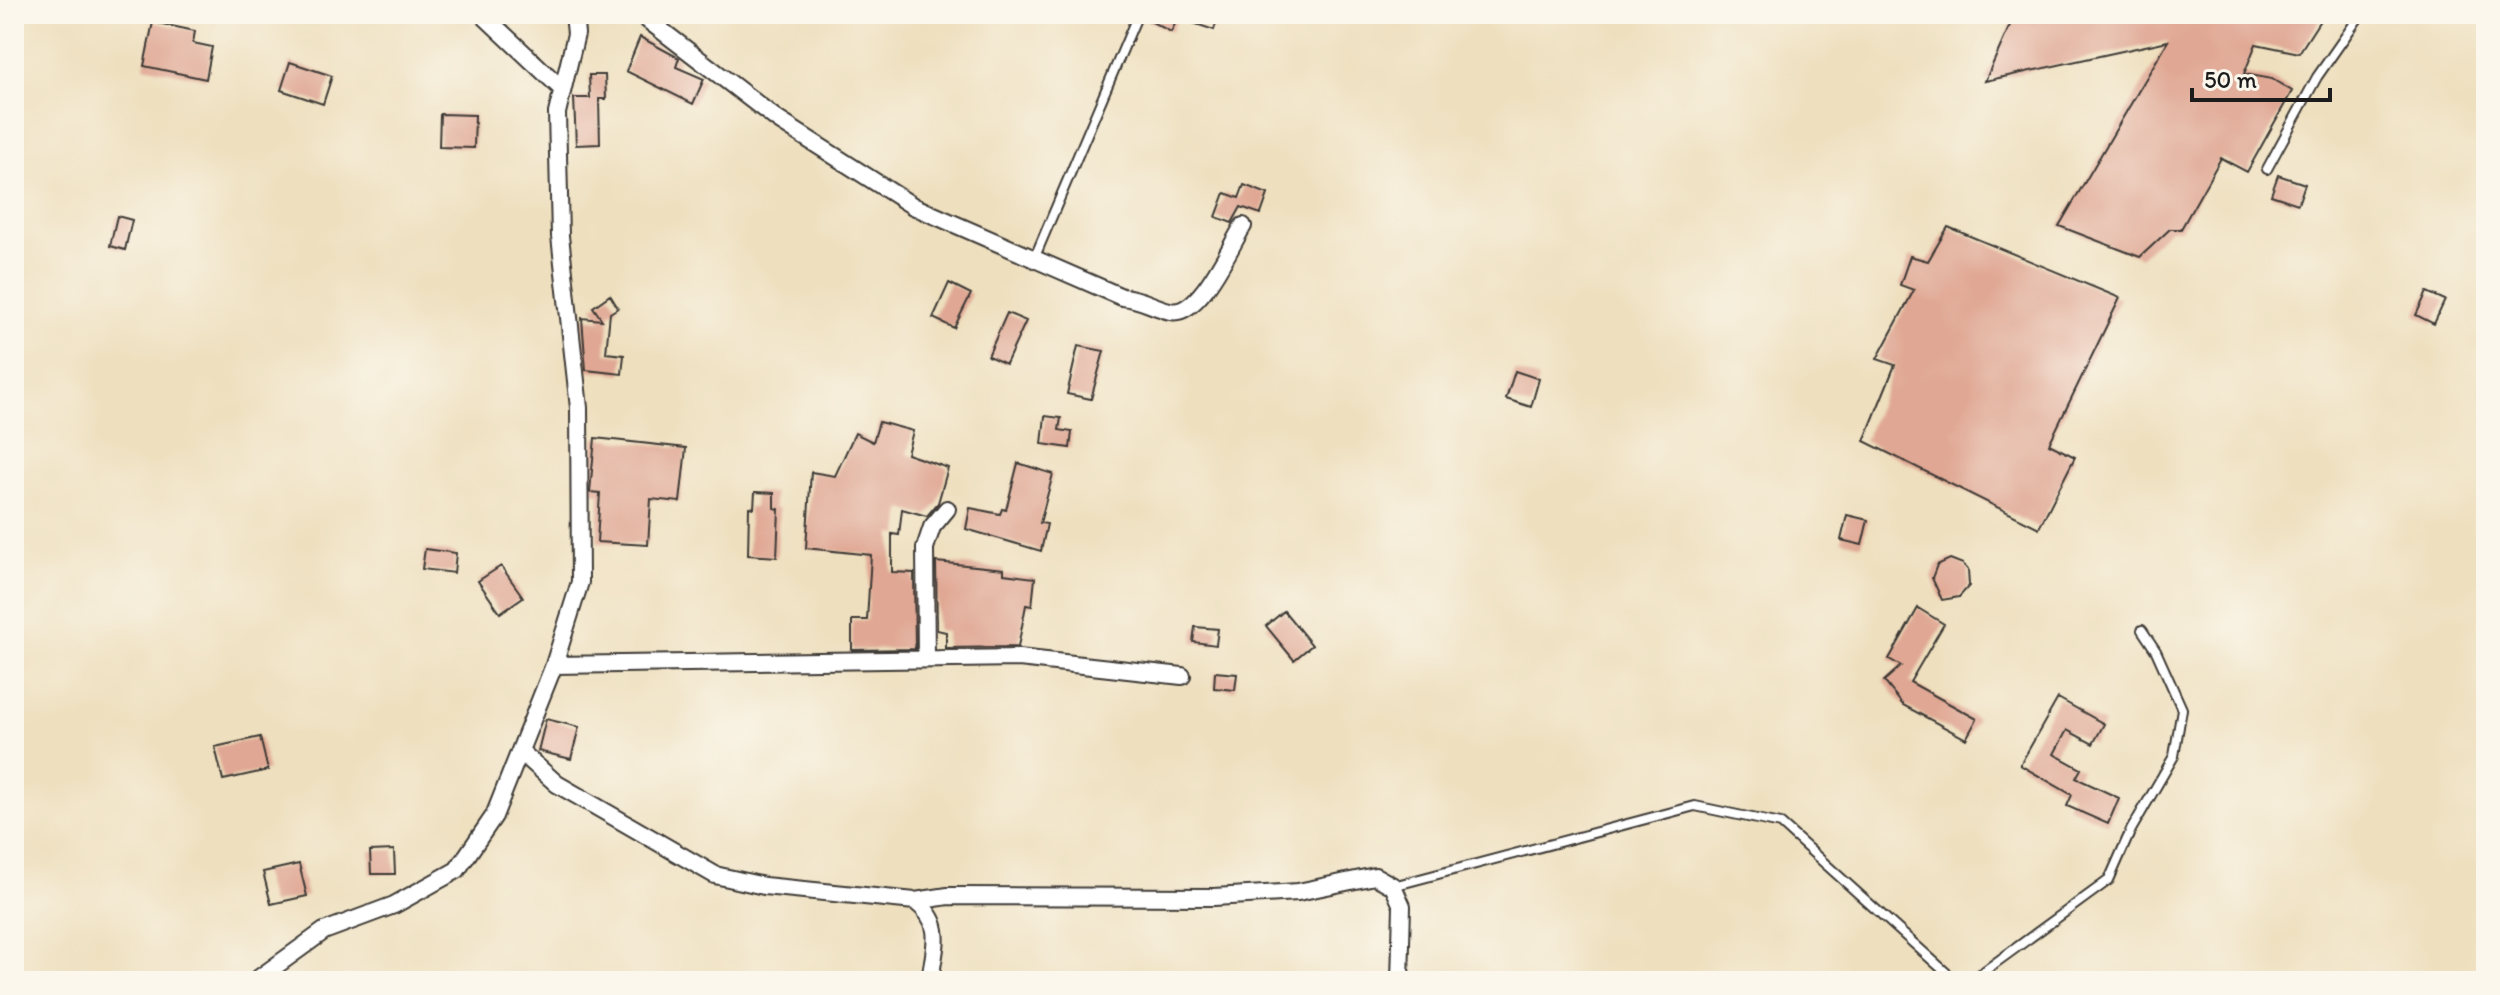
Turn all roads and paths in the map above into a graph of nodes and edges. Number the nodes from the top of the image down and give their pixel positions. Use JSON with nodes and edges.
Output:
{"nodes":[{"id":1,"x":482,"y":14,"type":"edge"},
{"id":2,"x":574,"y":14,"type":"edge"},
{"id":3,"x":580,"y":14,"type":"edge"},
{"id":4,"x":640,"y":14,"type":"edge"},
{"id":5,"x":1138,"y":14,"type":"edge"},
{"id":6,"x":2361,"y":14,"type":"edge"},
{"id":7,"x":576,"y":34,"type":"junction"},
{"id":8,"x":562,"y":89,"type":"junction"},
{"id":9,"x":2267,"y":169,"type":"dead end"},
{"id":10,"x":1243,"y":226,"type":"dead end"},
{"id":11,"x":1034,"y":259,"type":"junction"},
{"id":12,"x":947,"y":509,"type":"dead end"},
{"id":13,"x":2142,"y":630,"type":"dead end"},
{"id":14,"x":926,"y":659,"type":"junction"},
{"id":15,"x":554,"y":665,"type":"junction"},
{"id":16,"x":1182,"y":676,"type":"dead end"},
{"id":17,"x":520,"y":751,"type":"junction"},
{"id":18,"x":1393,"y":886,"type":"junction"},
{"id":19,"x":915,"y":901,"type":"junction"},
{"id":20,"x":255,"y":981,"type":"edge"},
{"id":21,"x":930,"y":981,"type":"edge"},
{"id":22,"x":1400,"y":981,"type":"edge"}],
"edges":[{"from":1,"to":8,"type":"street"},
{"from":2,"to":7,"type":"street"},
{"from":3,"to":7,"type":"street"},
{"from":4,"to":11,"type":"street"},
{"from":5,"to":11,"type":"lane"},
{"from":6,"to":9,"type":"lane"},
{"from":7,"to":8,"type":"street"},
{"from":8,"to":15,"type":"street"},
{"from":10,"to":11,"type":"street"},
{"from":12,"to":14,"type":"street"},
{"from":13,"to":18,"type":"lane"},
{"from":14,"to":15,"type":"street"},
{"from":14,"to":16,"type":"street"},
{"from":15,"to":17,"type":"street"},
{"from":17,"to":19,"type":"street"},
{"from":17,"to":20,"type":"street"},
{"from":18,"to":19,"type":"street"},
{"from":18,"to":22,"type":"street"},
{"from":19,"to":21,"type":"street"}]}
